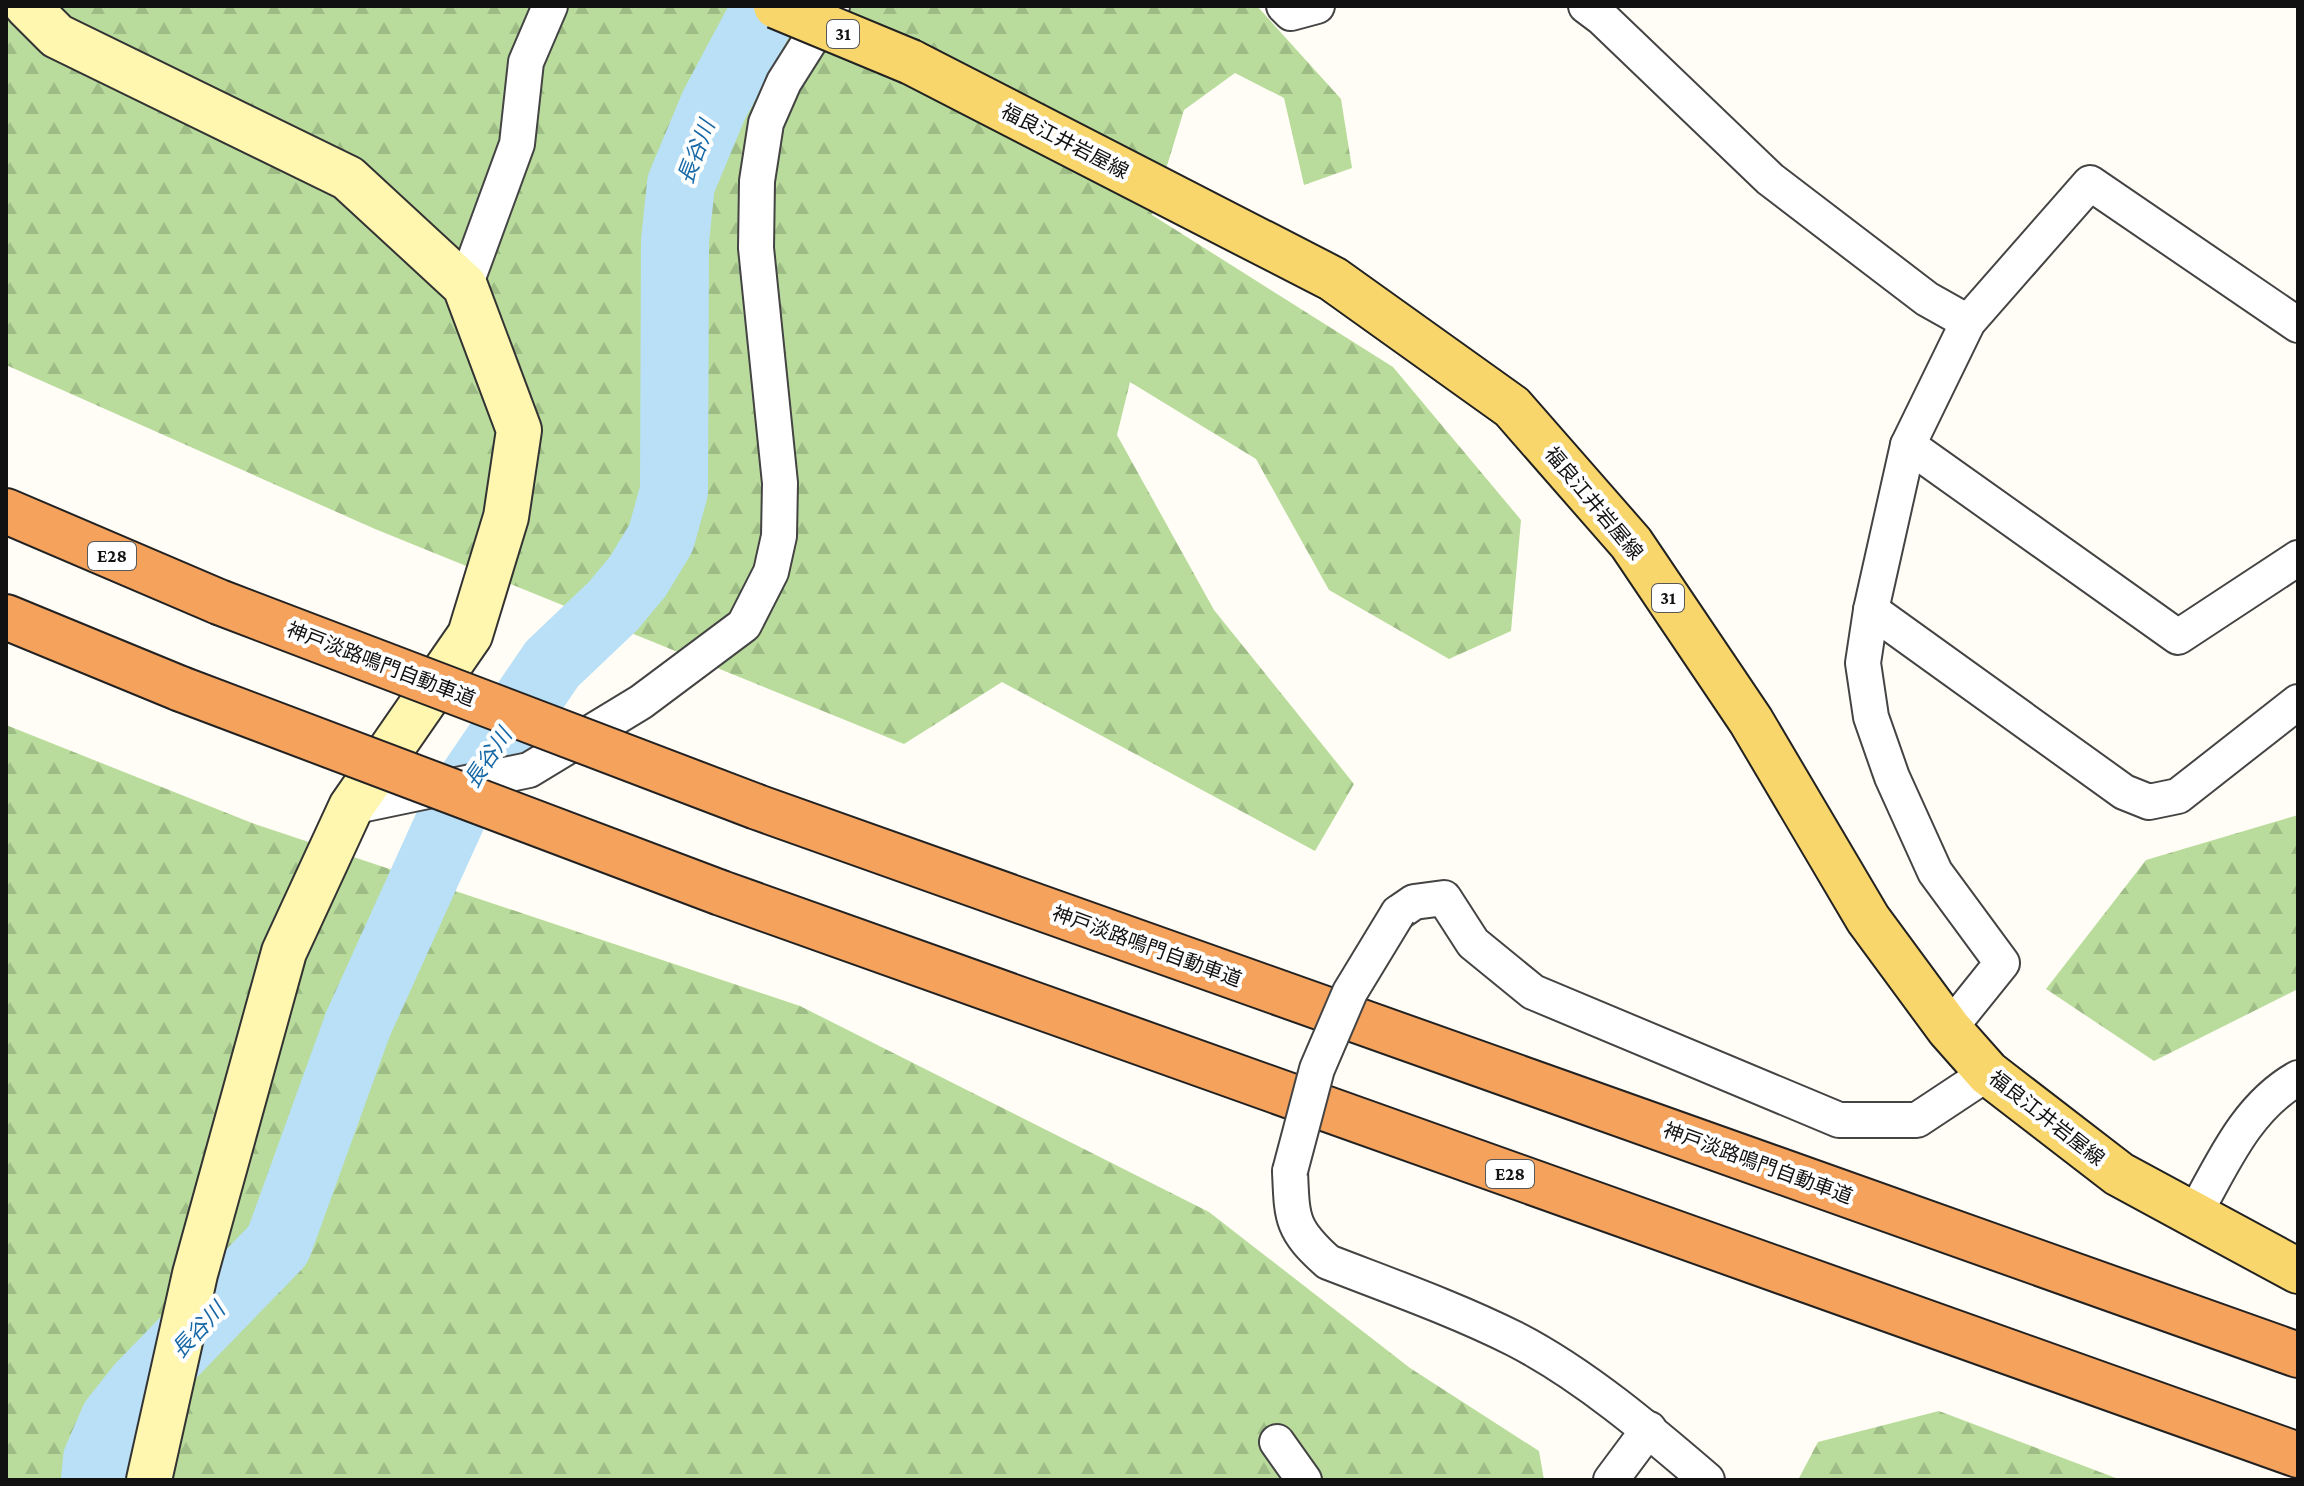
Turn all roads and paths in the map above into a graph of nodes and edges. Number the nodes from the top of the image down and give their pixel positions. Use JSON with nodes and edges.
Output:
{"nodes":[{"id":1,"x":27,"y":6,"type":"edge"},
{"id":2,"x":550,"y":6,"type":"edge"},
{"id":3,"x":776,"y":6,"type":"edge"},
{"id":4,"x":832,"y":6,"type":"edge"},
{"id":5,"x":1284,"y":6,"type":"edge"},
{"id":6,"x":1317,"y":6,"type":"edge"},
{"id":7,"x":1586,"y":6,"type":"edge"},
{"id":8,"x":465,"y":286,"type":"junction"},
{"id":9,"x":1968,"y":322,"type":"junction"},
{"id":10,"x":2298,"y":325,"type":"edge"},
{"id":11,"x":1908,"y":445,"type":"junction"},
{"id":12,"x":6,"y":511,"type":"edge"},
{"id":13,"x":2298,"y":558,"type":"edge"},
{"id":14,"x":1871,"y":610,"type":"junction"},
{"id":15,"x":6,"y":617,"type":"edge"},
{"id":16,"x":2298,"y":702,"type":"edge"},
{"id":17,"x":351,"y":807,"type":"junction"},
{"id":18,"x":1949,"y":1029,"type":"junction"},
{"id":19,"x":1988,"y":1073,"type":"junction"},
{"id":20,"x":2298,"y":1078,"type":"edge"},
{"id":21,"x":2194,"y":1215,"type":"junction"},
{"id":22,"x":2298,"y":1271,"type":"edge"},
{"id":23,"x":2298,"y":1355,"type":"edge"},
{"id":24,"x":1649,"y":1429,"type":"junction"},
{"id":25,"x":1277,"y":1442,"type":"dead end"},
{"id":26,"x":2298,"y":1455,"type":"edge"},
{"id":27,"x":149,"y":1480,"type":"edge"},
{"id":28,"x":1304,"y":1480,"type":"edge"},
{"id":29,"x":1611,"y":1480,"type":"edge"},
{"id":30,"x":1707,"y":1480,"type":"edge"}],
"edges":[{"from":1,"to":8,"type":"street"},
{"from":2,"to":8,"type":"street"},
{"from":3,"to":18,"type":"main road","name":"福良江井岩屋線","number":"31","bridge":true},
{"from":4,"to":17,"type":"street"},
{"from":5,"to":6,"type":"street"},
{"from":7,"to":9,"type":"street"},
{"from":8,"to":17,"type":"street"},
{"from":9,"to":10,"type":"street"},
{"from":9,"to":11,"type":"street"},
{"from":11,"to":13,"type":"street"},
{"from":11,"to":14,"type":"street"},
{"from":12,"to":23,"type":"highway","name":"神戸淡路鳴門自動車道","number":"E28","bridge":true},
{"from":14,"to":16,"type":"street"},
{"from":14,"to":18,"type":"street"},
{"from":15,"to":26,"type":"highway","number":"E28","bridge":true},
{"from":17,"to":27,"type":"street"},
{"from":18,"to":19,"type":"main road","name":"福良江井岩屋線","number":"31"},
{"from":19,"to":21,"type":"main road","name":"福良江井岩屋線","number":"31"},
{"from":19,"to":24,"type":"street","bridge":true},
{"from":20,"to":21,"type":"street"},
{"from":21,"to":22,"type":"main road","name":"福良江井岩屋線","number":"31"},
{"from":24,"to":29,"type":"street"},
{"from":24,"to":30,"type":"street"},
{"from":25,"to":28,"type":"street"}]}
